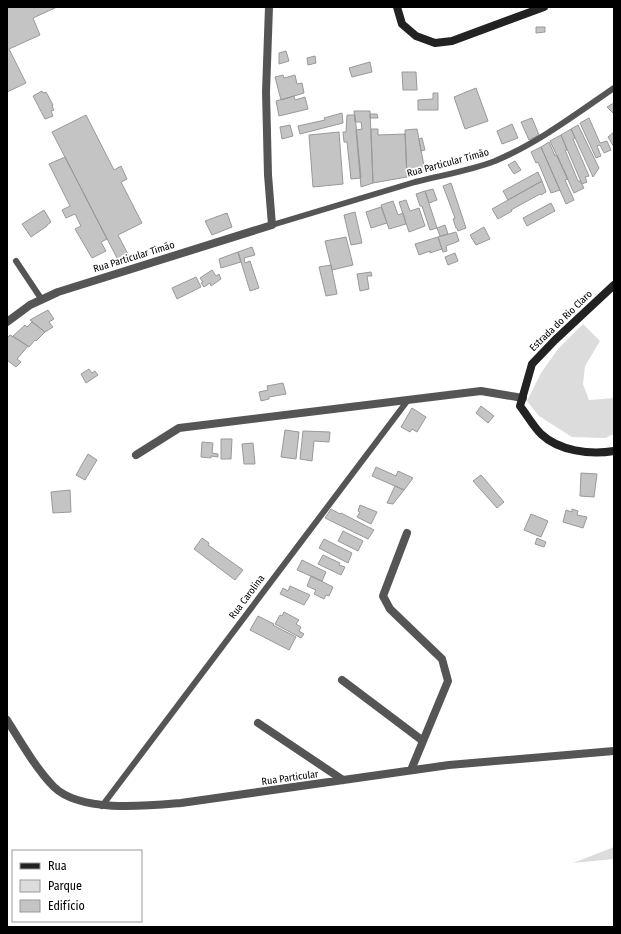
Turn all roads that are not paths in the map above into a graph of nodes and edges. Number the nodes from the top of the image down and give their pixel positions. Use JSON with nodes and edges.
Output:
{"nodes":[{"id":1,"x":269,"y":7,"type":"edge"},
{"id":2,"x":397,"y":7,"type":"edge"},
{"id":3,"x":544,"y":7,"type":"edge"},
{"id":4,"x":614,"y":88,"type":"edge"},
{"id":5,"x":272,"y":225,"type":"junction"},
{"id":6,"x":16,"y":261,"type":"dead end"},
{"id":7,"x":614,"y":285,"type":"edge"},
{"id":8,"x":42,"y":300,"type":"junction"},
{"id":9,"x":7,"y":322,"type":"edge"},
{"id":10,"x":523,"y":398,"type":"junction"},
{"id":11,"x":408,"y":400,"type":"junction"},
{"id":12,"x":614,"y":451,"type":"edge"},
{"id":13,"x":136,"y":455,"type":"dead end"},
{"id":14,"x":407,"y":533,"type":"dead end"},
{"id":15,"x":342,"y":680,"type":"dead end"},
{"id":16,"x":7,"y":720,"type":"edge"},
{"id":17,"x":258,"y":723,"type":"dead end"},
{"id":18,"x":423,"y":741,"type":"junction"},
{"id":19,"x":614,"y":751,"type":"edge"},
{"id":20,"x":411,"y":770,"type":"junction"},
{"id":21,"x":343,"y":780,"type":"junction"},
{"id":22,"x":102,"y":806,"type":"junction"}],
"edges":[{"from":1,"to":5,"type":"street"},
{"from":2,"to":3,"type":"main road"},
{"from":4,"to":5,"type":"lane","name":"Rua Particular Timão"},
{"from":5,"to":8,"type":"street","name":"Rua Particular Timão"},
{"from":6,"to":8,"type":"lane"},
{"from":7,"to":10,"type":"main road","name":"Estrada do Rio Claro"},
{"from":8,"to":9,"type":"street","name":"Rua Particular Timão"},
{"from":10,"to":11,"type":"street"},
{"from":10,"to":12,"type":"main road","name":"Estrada do Rio Claro"},
{"from":11,"to":13,"type":"street"},
{"from":11,"to":22,"type":"lane","name":"Rua Carolina"},
{"from":14,"to":18,"type":"street"},
{"from":15,"to":18,"type":"street"},
{"from":16,"to":22,"type":"street","name":"Rua Particular"},
{"from":17,"to":21,"type":"street"},
{"from":18,"to":20,"type":"street"},
{"from":19,"to":20,"type":"street","name":"Rua Particular"},
{"from":20,"to":21,"type":"street","name":"Rua Particular"},
{"from":21,"to":22,"type":"street","name":"Rua Particular"}]}
